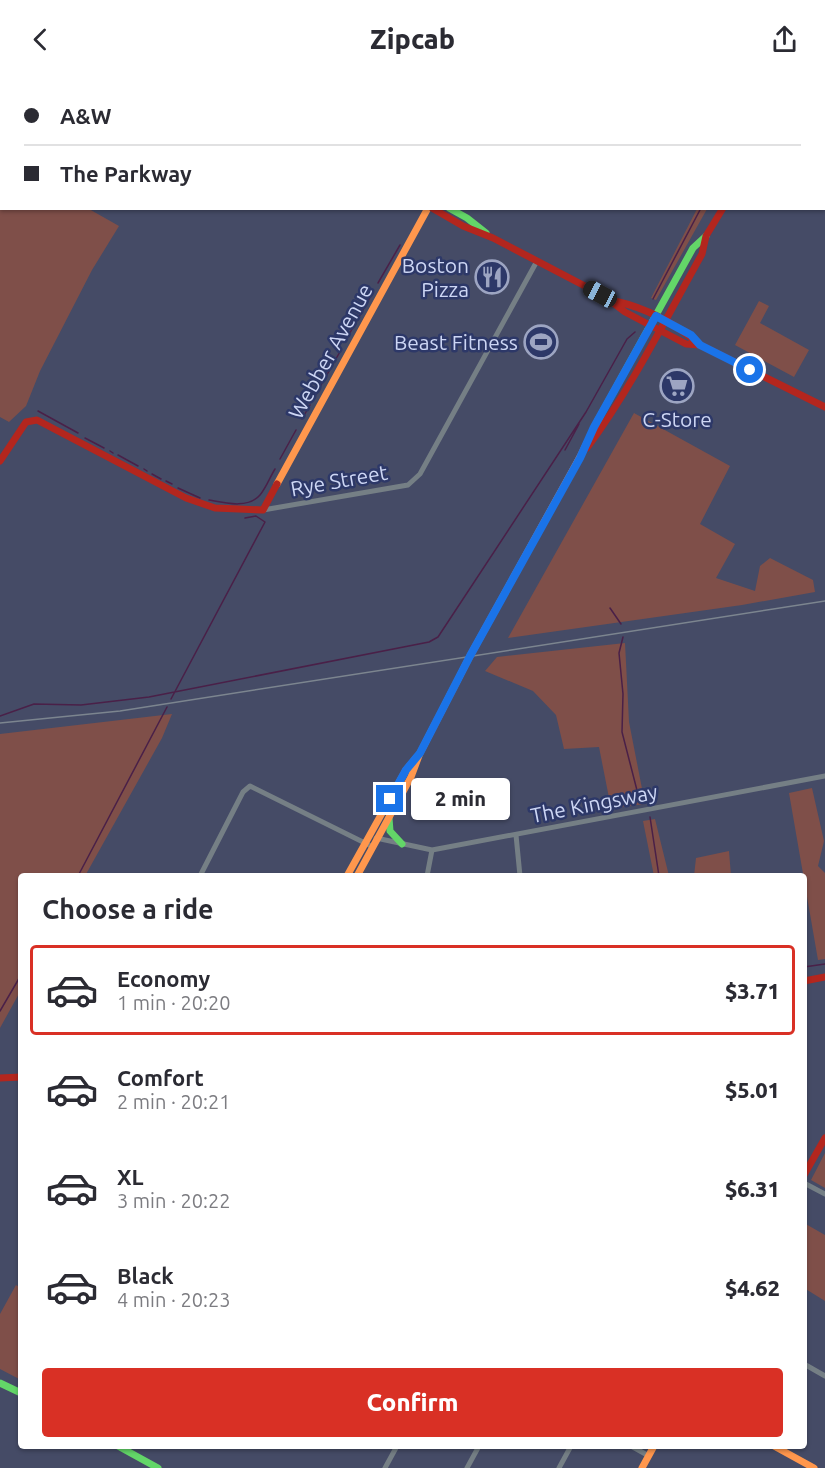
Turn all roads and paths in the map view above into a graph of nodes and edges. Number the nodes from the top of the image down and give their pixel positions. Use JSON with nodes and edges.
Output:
{"nodes":[{"id":1,"x":429,"y":210,"type":"edge"},
{"id":2,"x":434,"y":210,"type":"edge"},
{"id":3,"x":453,"y":210,"type":"edge"},
{"id":4,"x":722,"y":210,"type":"edge"},
{"id":5,"x":706,"y":236,"type":"junction"},
{"id":6,"x":493,"y":238,"type":"junction"},
{"id":7,"x":537,"y":261,"type":"junction"},
{"id":8,"x":613,"y":301,"type":"junction"},
{"id":9,"x":656,"y":316,"type":"junction"},
{"id":10,"x":664,"y":321,"type":"junction"},
{"id":11,"x":651,"y":325,"type":"junction"},
{"id":12,"x":659,"y":329,"type":"junction"},
{"id":13,"x":700,"y":345,"type":"junction"},
{"id":14,"x":824,"y":405,"type":"edge"},
{"id":15,"x":580,"y":458,"type":"junction"},
{"id":16,"x":0,"y":461,"type":"edge"},
{"id":17,"x":263,"y":510,"type":"junction"},
{"id":18,"x":420,"y":753,"type":"junction"},
{"id":19,"x":825,"y":776,"type":"edge"},
{"id":20,"x":389,"y":817,"type":"junction"},
{"id":21,"x":369,"y":835,"type":"junction"},
{"id":22,"x":516,"y":835,"type":"junction"},
{"id":23,"x":378,"y":838,"type":"junction"},
{"id":24,"x":365,"y":843,"type":"junction"},
{"id":25,"x":402,"y":844,"type":"junction"},
{"id":26,"x":373,"y":847,"type":"junction"},
{"id":27,"x":432,"y":850,"type":"junction"},
{"id":28,"x":202,"y":873,"type":"edge"},
{"id":29,"x":349,"y":873,"type":"edge"},
{"id":30,"x":359,"y":873,"type":"edge"},
{"id":31,"x":428,"y":873,"type":"edge"},
{"id":32,"x":520,"y":873,"type":"edge"},
{"id":33,"x":825,"y":977,"type":"edge"},
{"id":34,"x":807,"y":980,"type":"edge"},
{"id":35,"x":18,"y":1077,"type":"edge"},
{"id":36,"x":0,"y":1078,"type":"edge"},
{"id":37,"x":825,"y":1138,"type":"edge"},
{"id":38,"x":807,"y":1170,"type":"edge"},
{"id":39,"x":807,"y":1185,"type":"edge"},
{"id":40,"x":825,"y":1194,"type":"edge"},
{"id":41,"x":807,"y":1366,"type":"edge"},
{"id":42,"x":825,"y":1376,"type":"edge"},
{"id":43,"x":0,"y":1383,"type":"edge"},
{"id":44,"x":18,"y":1392,"type":"edge"},
{"id":45,"x":123,"y":1449,"type":"edge"},
{"id":46,"x":395,"y":1449,"type":"edge"},
{"id":47,"x":477,"y":1449,"type":"edge"},
{"id":48,"x":569,"y":1449,"type":"edge"},
{"id":49,"x":636,"y":1449,"type":"edge"},
{"id":50,"x":652,"y":1449,"type":"edge"},
{"id":51,"x":779,"y":1449,"type":"edge"},
{"id":52,"x":648,"y":1456,"type":"junction"},
{"id":53,"x":158,"y":1468,"type":"edge"},
{"id":54,"x":385,"y":1468,"type":"edge"},
{"id":55,"x":467,"y":1468,"type":"edge"},
{"id":56,"x":559,"y":1468,"type":"edge"},
{"id":57,"x":642,"y":1468,"type":"edge"},
{"id":58,"x":814,"y":1468,"type":"edge"}],
"edges":[{"from":1,"to":17,"type":"main road","name":"Webber Avenue"},
{"from":2,"to":6,"type":"main road"},
{"from":3,"to":6,"type":"main road"},
{"from":4,"to":5,"type":"main road"},
{"from":5,"to":9,"type":"main road"},
{"from":5,"to":10,"type":"main road"},
{"from":6,"to":7,"type":"main road"},
{"from":7,"to":8,"type":"main road"},
{"from":7,"to":17,"type":"street","name":"Rye Street"},
{"from":8,"to":9,"type":"main road"},
{"from":8,"to":11,"type":"main road"},
{"from":9,"to":10,"type":"main road"},
{"from":9,"to":11,"type":"main road"},
{"from":10,"to":12,"type":"main road"},
{"from":10,"to":13,"type":"main road"},
{"from":11,"to":12,"type":"main road"},
{"from":11,"to":15,"type":"main road"},
{"from":12,"to":13,"type":"main road"},
{"from":12,"to":15,"type":"main road"},
{"from":13,"to":14,"type":"main road"},
{"from":15,"to":18,"type":"main road"},
{"from":16,"to":17,"type":"main road","name":"Rye Street"},
{"from":18,"to":20,"type":"main road"},
{"from":18,"to":21,"type":"main road"},
{"from":19,"to":22,"type":"street","name":"The Kingsway"},
{"from":20,"to":23,"type":"main road"},
{"from":20,"to":25,"type":"main road"},
{"from":21,"to":23,"type":"street","name":"The Kingsway"},
{"from":21,"to":24,"type":"main road"},
{"from":22,"to":27,"type":"street","name":"The Kingsway"},
{"from":22,"to":32,"type":"street"},
{"from":23,"to":25,"type":"street","name":"The Kingsway"},
{"from":23,"to":26,"type":"main road"},
{"from":24,"to":26,"type":"street"},
{"from":24,"to":28,"type":"street"},
{"from":24,"to":29,"type":"main road"},
{"from":25,"to":27,"type":"street","name":"The Kingsway"},
{"from":26,"to":30,"type":"main road"},
{"from":27,"to":31,"type":"street"},
{"from":33,"to":34,"type":"main road"},
{"from":35,"to":36,"type":"main road"},
{"from":37,"to":38,"type":"main road"},
{"from":39,"to":40,"type":"street"},
{"from":41,"to":42,"type":"street"},
{"from":43,"to":44,"type":"main road"},
{"from":45,"to":53,"type":"main road"},
{"from":46,"to":54,"type":"street"},
{"from":47,"to":55,"type":"street"},
{"from":48,"to":56,"type":"street"},
{"from":49,"to":52,"type":"street"},
{"from":50,"to":52,"type":"main road"},
{"from":51,"to":58,"type":"main road"},
{"from":52,"to":57,"type":"main road"}]}
